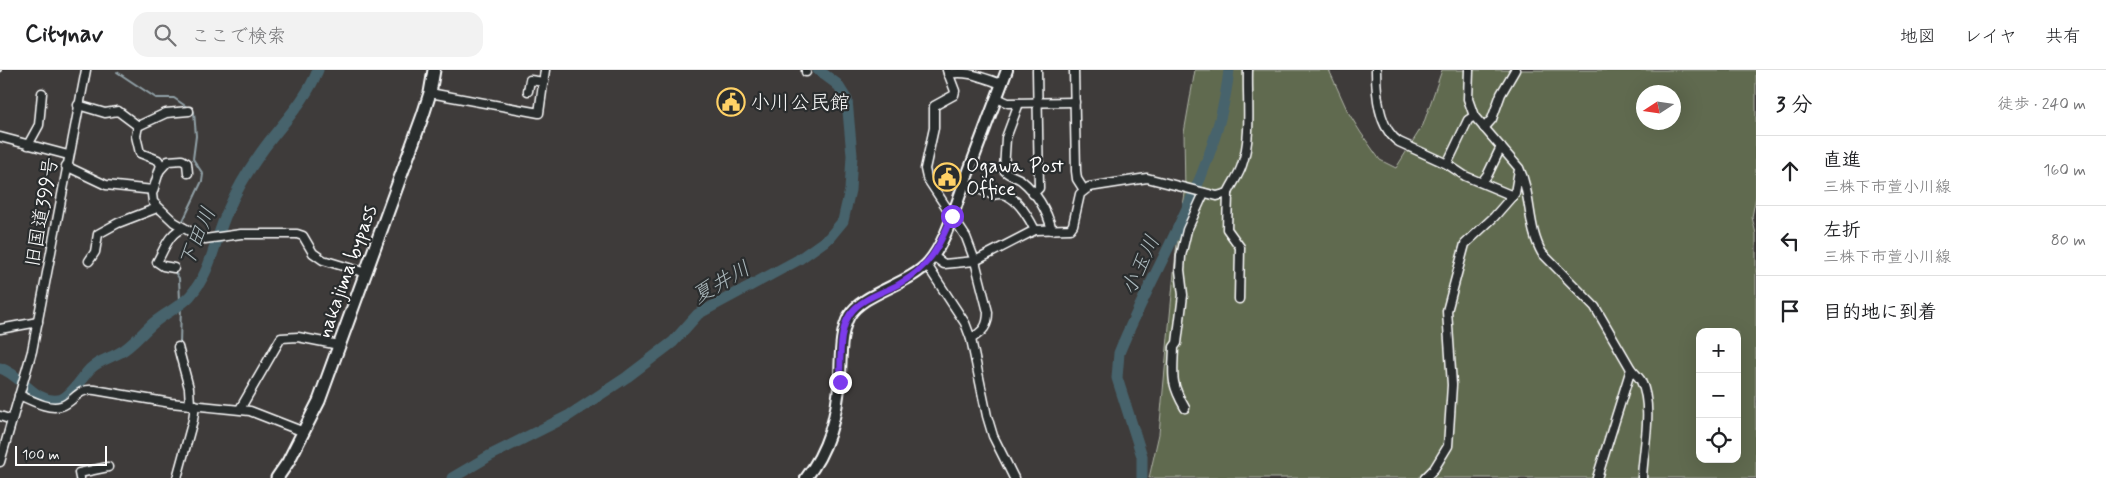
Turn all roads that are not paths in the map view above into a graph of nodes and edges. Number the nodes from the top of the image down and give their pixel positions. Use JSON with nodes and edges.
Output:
{"nodes":[{"id":1,"x":86,"y":70,"type":"edge"},
{"id":2,"x":434,"y":70,"type":"edge"},
{"id":3,"x":545,"y":70,"type":"edge"},
{"id":4,"x":1007,"y":70,"type":"edge"},
{"id":5,"x":1037,"y":70,"type":"edge"},
{"id":6,"x":1074,"y":70,"type":"edge"},
{"id":7,"x":1248,"y":70,"type":"edge"},
{"id":8,"x":1376,"y":70,"type":"edge"},
{"id":9,"x":1469,"y":70,"type":"edge"},
{"id":10,"x":1515,"y":70,"type":"edge"},
{"id":11,"x":952,"y":71,"type":"edge"},
{"id":12,"x":544,"y":82,"type":"junction"},
{"id":13,"x":1002,"y":84,"type":"junction"},
{"id":14,"x":528,"y":91,"type":"dead end"},
{"id":15,"x":42,"y":93,"type":"dead end"},
{"id":16,"x":430,"y":93,"type":"junction"},
{"id":17,"x":997,"y":98,"type":"junction"},
{"id":18,"x":1037,"y":102,"type":"junction"},
{"id":19,"x":1075,"y":102,"type":"junction"},
{"id":20,"x":1019,"y":103,"type":"junction"},
{"id":21,"x":78,"y":105,"type":"junction"},
{"id":22,"x":188,"y":111,"type":"dead end"},
{"id":23,"x":1474,"y":116,"type":"junction"},
{"id":24,"x":138,"y":126,"type":"junction"},
{"id":25,"x":1484,"y":128,"type":"junction"},
{"id":26,"x":0,"y":137,"type":"edge"},
{"id":27,"x":28,"y":145,"type":"junction"},
{"id":28,"x":1501,"y":148,"type":"junction"},
{"id":29,"x":68,"y":155,"type":"junction"},
{"id":30,"x":1446,"y":164,"type":"junction"},
{"id":31,"x":66,"y":166,"type":"junction"},
{"id":32,"x":1519,"y":168,"type":"junction"},
{"id":33,"x":160,"y":170,"type":"junction"},
{"id":34,"x":188,"y":173,"type":"dead end"},
{"id":35,"x":1482,"y":182,"type":"junction"},
{"id":36,"x":964,"y":183,"type":"junction"},
{"id":37,"x":153,"y":190,"type":"junction"},
{"id":38,"x":1084,"y":190,"type":"junction"},
{"id":39,"x":1202,"y":193,"type":"junction"},
{"id":40,"x":1228,"y":193,"type":"junction"},
{"id":41,"x":1033,"y":194,"type":"junction"},
{"id":42,"x":1513,"y":196,"type":"junction"},
{"id":43,"x":157,"y":208,"type":"junction"},
{"id":44,"x":952,"y":216,"type":"junction"},
{"id":45,"x":181,"y":226,"type":"junction"},
{"id":46,"x":1035,"y":230,"type":"junction"},
{"id":47,"x":1052,"y":230,"type":"junction"},
{"id":48,"x":89,"y":261,"type":"dead end"},
{"id":49,"x":930,"y":261,"type":"junction"},
{"id":50,"x":975,"y":261,"type":"junction"},
{"id":51,"x":174,"y":268,"type":"dead end"},
{"id":52,"x":366,"y":273,"type":"junction"},
{"id":53,"x":1239,"y":299,"type":"dead end"},
{"id":54,"x":38,"y":322,"type":"junction"},
{"id":55,"x":0,"y":328,"type":"edge"},
{"id":56,"x":971,"y":339,"type":"junction"},
{"id":57,"x":339,"y":345,"type":"junction"},
{"id":58,"x":178,"y":347,"type":"dead end"},
{"id":59,"x":1631,"y":369,"type":"junction"},
{"id":60,"x":20,"y":393,"type":"junction"},
{"id":61,"x":193,"y":405,"type":"junction"},
{"id":62,"x":1185,"y":408,"type":"dead end"},
{"id":63,"x":240,"y":409,"type":"junction"},
{"id":64,"x":0,"y":416,"type":"edge"},
{"id":65,"x":12,"y":420,"type":"junction"},
{"id":66,"x":304,"y":432,"type":"junction"},
{"id":67,"x":0,"y":462,"type":"edge"},
{"id":68,"x":108,"y":467,"type":"dead end"},
{"id":69,"x":80,"y":478,"type":"edge"},
{"id":70,"x":177,"y":478,"type":"edge"},
{"id":71,"x":277,"y":478,"type":"edge"},
{"id":72,"x":806,"y":478,"type":"edge"},
{"id":73,"x":1014,"y":478,"type":"edge"},
{"id":74,"x":1425,"y":478,"type":"edge"},
{"id":75,"x":1597,"y":478,"type":"edge"},
{"id":76,"x":1642,"y":478,"type":"edge"}],
"edges":[{"from":1,"to":21,"type":"street","name":"旧国道399号"},
{"from":2,"to":16,"type":"highway","name":"nakajima bypass"},
{"from":3,"to":12,"type":"street"},
{"from":4,"to":13,"type":"main road"},
{"from":5,"to":18,"type":"street"},
{"from":6,"to":19,"type":"street"},
{"from":7,"to":40,"type":"street"},
{"from":8,"to":30,"type":"street"},
{"from":9,"to":23,"type":"street"},
{"from":10,"to":25,"type":"street"},
{"from":11,"to":13,"type":"street"},
{"from":11,"to":44,"type":"street"},
{"from":12,"to":14,"type":"street"},
{"from":12,"to":16,"type":"street"},
{"from":13,"to":17,"type":"main road"},
{"from":15,"to":27,"type":"street"},
{"from":16,"to":52,"type":"highway","name":"nakajima bypass"},
{"from":17,"to":20,"type":"street"},
{"from":17,"to":36,"type":"main road"},
{"from":18,"to":19,"type":"street"},
{"from":18,"to":20,"type":"street"},
{"from":18,"to":41,"type":"street"},
{"from":19,"to":38,"type":"street"},
{"from":20,"to":41,"type":"street"},
{"from":21,"to":24,"type":"street"},
{"from":21,"to":29,"type":"street","name":"旧国道399号"},
{"from":22,"to":24,"type":"street"},
{"from":23,"to":25,"type":"street"},
{"from":23,"to":30,"type":"street"},
{"from":24,"to":33,"type":"street"},
{"from":25,"to":28,"type":"street"},
{"from":26,"to":27,"type":"street"},
{"from":27,"to":29,"type":"street"},
{"from":28,"to":32,"type":"street"},
{"from":28,"to":35,"type":"street"},
{"from":29,"to":31,"type":"street","name":"旧国道399号"},
{"from":30,"to":35,"type":"street"},
{"from":31,"to":37,"type":"street"},
{"from":31,"to":54,"type":"street","name":"旧国道399号"},
{"from":32,"to":42,"type":"street"},
{"from":32,"to":59,"type":"street"},
{"from":33,"to":34,"type":"street"},
{"from":33,"to":37,"type":"street"},
{"from":35,"to":42,"type":"street"},
{"from":36,"to":44,"type":"main road"},
{"from":36,"to":46,"type":"street"},
{"from":37,"to":43,"type":"street"},
{"from":38,"to":39,"type":"street"},
{"from":38,"to":47,"type":"street"},
{"from":39,"to":40,"type":"street"},
{"from":39,"to":62,"type":"street"},
{"from":40,"to":53,"type":"street"},
{"from":41,"to":47,"type":"street"},
{"from":42,"to":74,"type":"street"},
{"from":43,"to":45,"type":"street"},
{"from":43,"to":48,"type":"street"},
{"from":44,"to":49,"type":"main road"},
{"from":44,"to":50,"type":"street"},
{"from":45,"to":51,"type":"street"},
{"from":45,"to":52,"type":"street"},
{"from":46,"to":47,"type":"street"},
{"from":46,"to":50,"type":"street"},
{"from":49,"to":50,"type":"street"},
{"from":49,"to":56,"type":"street"},
{"from":49,"to":72,"type":"main road"},
{"from":50,"to":56,"type":"street"},
{"from":52,"to":57,"type":"highway","name":"nakajima bypass"},
{"from":54,"to":55,"type":"street"},
{"from":54,"to":60,"type":"street","name":"旧国道399号"},
{"from":56,"to":73,"type":"street"},
{"from":57,"to":63,"type":"street"},
{"from":57,"to":66,"type":"highway","name":"nakajima bypass"},
{"from":58,"to":61,"type":"street"},
{"from":59,"to":75,"type":"street"},
{"from":59,"to":76,"type":"street"},
{"from":60,"to":61,"type":"street"},
{"from":60,"to":65,"type":"street","name":"旧国道399号"},
{"from":61,"to":63,"type":"street"},
{"from":61,"to":70,"type":"street"},
{"from":63,"to":66,"type":"street"},
{"from":64,"to":65,"type":"street"},
{"from":65,"to":67,"type":"street","name":"旧国道399号"},
{"from":66,"to":71,"type":"highway","name":"nakajima bypass"},
{"from":68,"to":69,"type":"street"}]}
